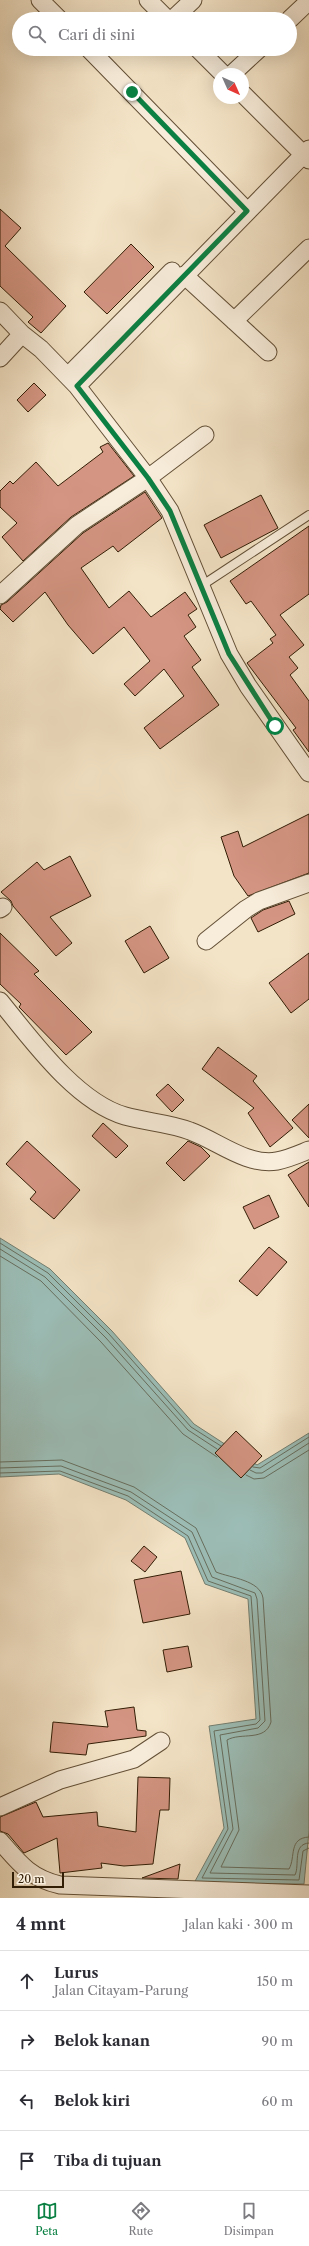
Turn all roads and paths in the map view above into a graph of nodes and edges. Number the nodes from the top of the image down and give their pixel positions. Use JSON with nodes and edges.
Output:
{"nodes":[{"id":1,"x":40,"y":0,"type":"edge"},
{"id":2,"x":148,"y":0,"type":"edge"},
{"id":3,"x":193,"y":0,"type":"edge"},
{"id":4,"x":309,"y":1,"type":"edge"},
{"id":5,"x":52,"y":12,"type":"edge"},
{"id":6,"x":160,"y":12,"type":"edge"},
{"id":7,"x":180,"y":12,"type":"edge"},
{"id":8,"x":297,"y":12,"type":"edge"},
{"id":9,"x":95,"y":56,"type":"edge"},
{"id":10,"x":205,"y":56,"type":"edge"},
{"id":11,"x":251,"y":56,"type":"edge"},
{"id":12,"x":217,"y":68,"type":"edge"},
{"id":13,"x":238,"y":68,"type":"edge"},
{"id":14,"x":249,"y":100,"type":"edge"},
{"id":15,"x":307,"y":154,"type":"edge"},
{"id":16,"x":247,"y":211,"type":"junction"},
{"id":17,"x":309,"y":248,"type":"edge"},
{"id":18,"x":200,"y":259,"type":"junction"},
{"id":19,"x":184,"y":275,"type":"junction"},
{"id":20,"x":0,"y":311,"type":"edge"},
{"id":21,"x":234,"y":321,"type":"junction"},
{"id":22,"x":22,"y":334,"type":"junction"},
{"id":23,"x":268,"y":352,"type":"dead end"},
{"id":24,"x":0,"y":358,"type":"edge"},
{"id":25,"x":72,"y":381,"type":"junction"},
{"id":26,"x":205,"y":435,"type":"dead end"},
{"id":27,"x":148,"y":478,"type":"junction"},
{"id":28,"x":309,"y":515,"type":"edge"},
{"id":29,"x":201,"y":586,"type":"junction"},
{"id":30,"x":0,"y":595,"type":"edge"},
{"id":31,"x":309,"y":773,"type":"edge"},
{"id":32,"x":309,"y":883,"type":"edge"},
{"id":33,"x":206,"y":941,"type":"dead end"},
{"id":34,"x":0,"y":1000,"type":"edge"},
{"id":35,"x":309,"y":1150,"type":"edge"},
{"id":36,"x":161,"y":1741,"type":"dead end"},
{"id":37,"x":0,"y":1807,"type":"edge"},
{"id":38,"x":0,"y":1841,"type":"edge"},
{"id":39,"x":309,"y":1894,"type":"edge"}],
"edges":[{"from":1,"to":5,"type":"street"},
{"from":2,"to":6,"type":"street"},
{"from":3,"to":7,"type":"street"},
{"from":4,"to":8,"type":"street"},
{"from":9,"to":16,"type":"street"},
{"from":10,"to":12,"type":"street"},
{"from":11,"to":13,"type":"street"},
{"from":14,"to":15,"type":"street"},
{"from":15,"to":16,"type":"street"},
{"from":16,"to":18,"type":"street"},
{"from":17,"to":21,"type":"street"},
{"from":18,"to":19,"type":"street"},
{"from":18,"to":25,"type":"street"},
{"from":19,"to":21,"type":"street"},
{"from":19,"to":25,"type":"street"},
{"from":20,"to":22,"type":"street"},
{"from":21,"to":23,"type":"street"},
{"from":22,"to":24,"type":"street"},
{"from":22,"to":25,"type":"street"},
{"from":25,"to":27,"type":"street"},
{"from":26,"to":27,"type":"street"},
{"from":27,"to":29,"type":"street"},
{"from":27,"to":30,"type":"street"},
{"from":28,"to":29,"type":"lane"},
{"from":29,"to":31,"type":"street"},
{"from":32,"to":33,"type":"street"},
{"from":34,"to":35,"type":"street"},
{"from":36,"to":37,"type":"street"},
{"from":38,"to":39,"type":"street"}]}
